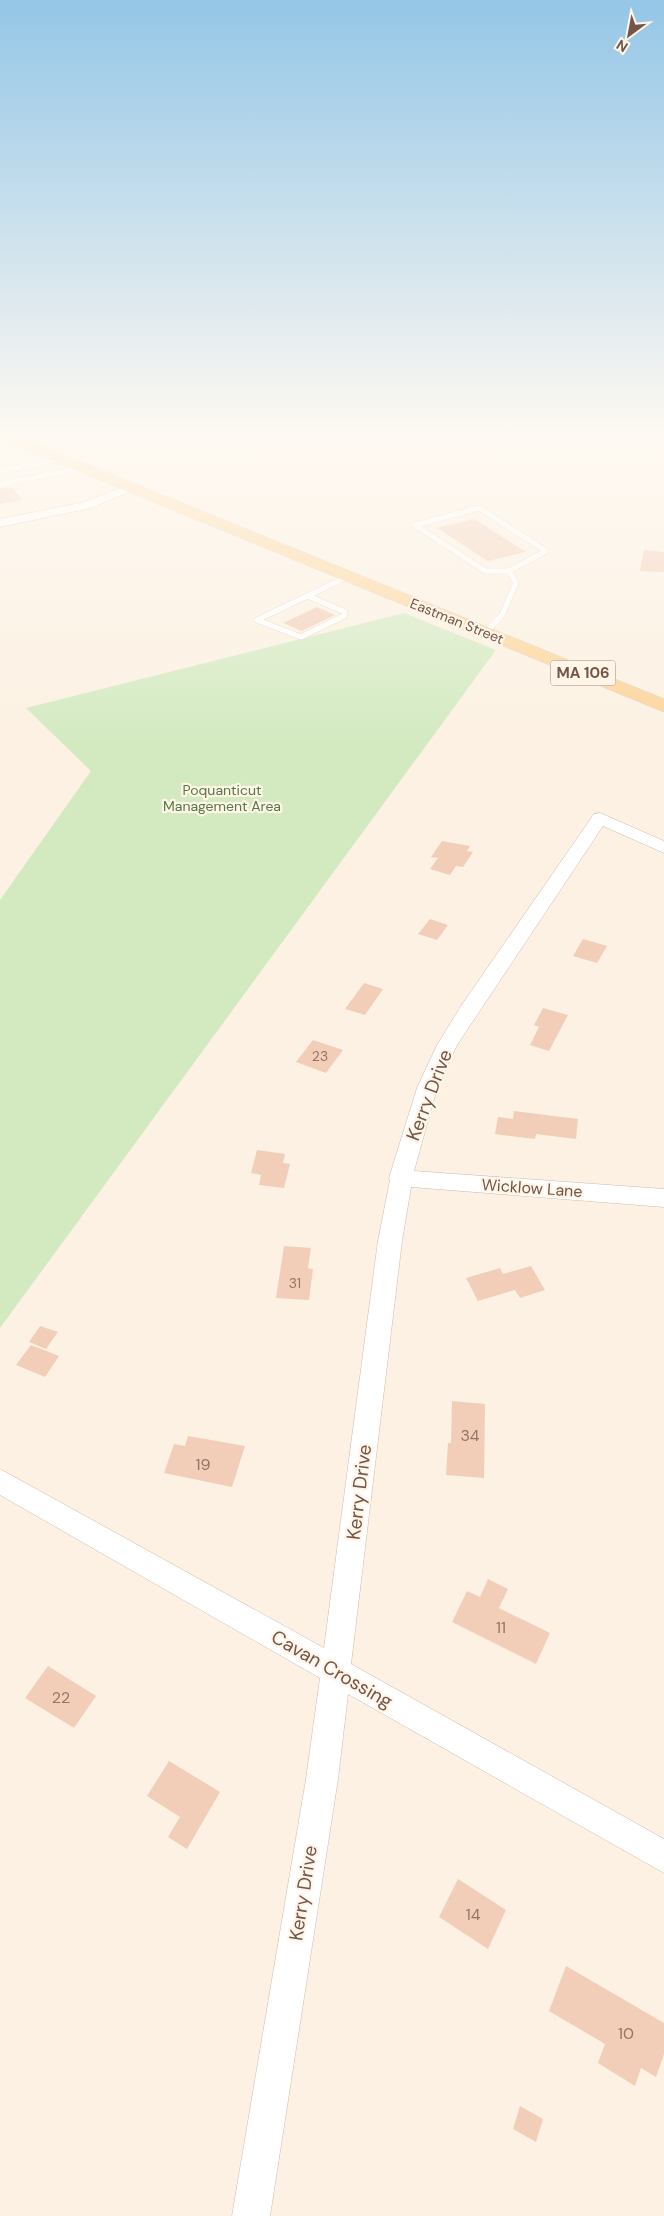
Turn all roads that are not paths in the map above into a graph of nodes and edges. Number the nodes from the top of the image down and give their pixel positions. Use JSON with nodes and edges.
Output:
{"nodes":[{"id":1,"x":250,"y":537,"type":"edge"},
{"id":2,"x":434,"y":537,"type":"edge"},
{"id":3,"x":525,"y":537,"type":"edge"},
{"id":4,"x":509,"y":571,"type":"junction"},
{"id":5,"x":347,"y":577,"type":"junction"},
{"id":6,"x":308,"y":596,"type":"junction"},
{"id":7,"x":485,"y":633,"type":"junction"},
{"id":8,"x":664,"y":706,"type":"edge"},
{"id":9,"x":664,"y":848,"type":"edge"},
{"id":10,"x":400,"y":1178,"type":"junction"},
{"id":11,"x":664,"y":1198,"type":"edge"},
{"id":12,"x":0,"y":1481,"type":"edge"},
{"id":13,"x":337,"y":1672,"type":"junction"},
{"id":14,"x":664,"y":1857,"type":"edge"},
{"id":15,"x":251,"y":2216,"type":"edge"}],
"edges":[{"from":1,"to":5,"type":"main road","name":"Eastman Street","number":"MA 106"},
{"from":2,"to":4,"type":"lane"},
{"from":3,"to":4,"type":"lane"},
{"from":4,"to":7,"type":"lane"},
{"from":5,"to":6,"type":"lane"},
{"from":5,"to":7,"type":"main road","name":"Eastman Street","number":"MA 106"},
{"from":6,"to":6,"type":"lane"},
{"from":7,"to":8,"type":"main road","name":"Eastman Street","number":"MA 106"},
{"from":9,"to":10,"type":"street","name":"Kerry Drive"},
{"from":10,"to":11,"type":"street","name":"Wicklow Lane"},
{"from":10,"to":13,"type":"street","name":"Kerry Drive"},
{"from":12,"to":13,"type":"street","name":"Cavan Crossing"},
{"from":13,"to":14,"type":"street","name":"Cavan Crossing"},
{"from":13,"to":15,"type":"street","name":"Kerry Drive"}]}
